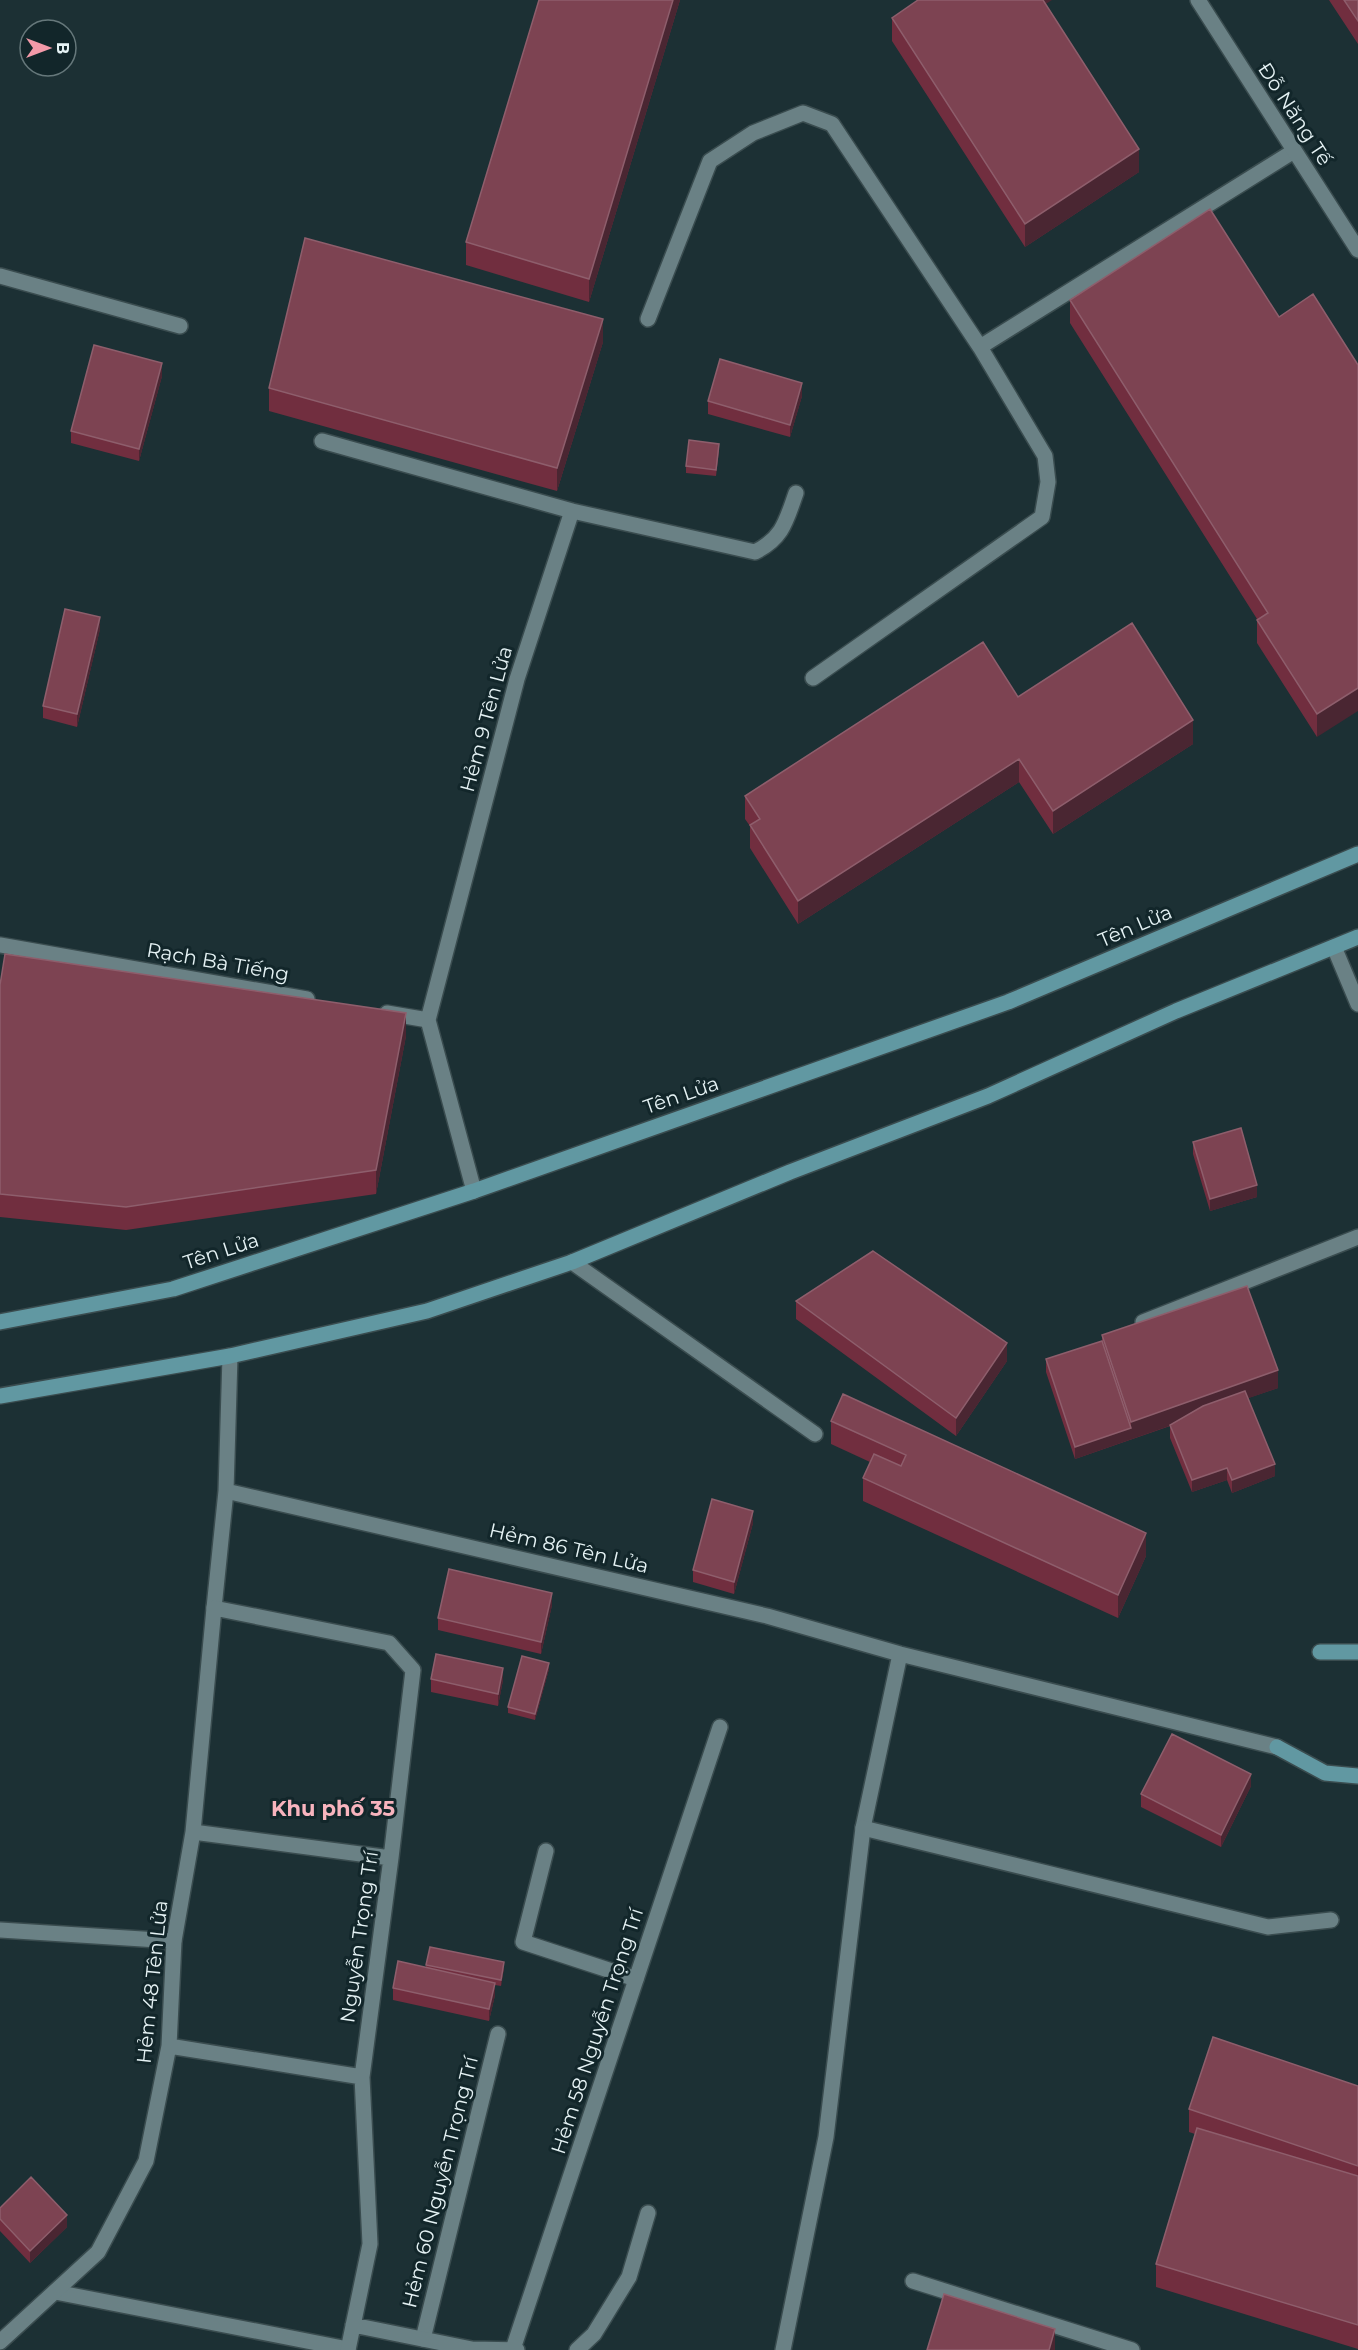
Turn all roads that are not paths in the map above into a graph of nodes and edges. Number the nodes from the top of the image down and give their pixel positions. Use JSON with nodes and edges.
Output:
{"nodes":[{"id":1,"x":1198,"y":0,"type":"edge"},
{"id":2,"x":1294,"y":151,"type":"junction"},
{"id":3,"x":1358,"y":250,"type":"edge"},
{"id":4,"x":0,"y":276,"type":"edge"},
{"id":5,"x":648,"y":319,"type":"dead end"},
{"id":6,"x":180,"y":326,"type":"dead end"},
{"id":7,"x":980,"y":347,"type":"junction"},
{"id":8,"x":322,"y":441,"type":"dead end"},
{"id":9,"x":796,"y":493,"type":"dead end"},
{"id":10,"x":572,"y":511,"type":"junction"},
{"id":11,"x":813,"y":678,"type":"dead end"},
{"id":12,"x":1358,"y":854,"type":"edge"},
{"id":13,"x":1358,"y":938,"type":"edge"},
{"id":14,"x":0,"y":945,"type":"edge"},
{"id":15,"x":1334,"y":947,"type":"junction"},
{"id":16,"x":324,"y":1002,"type":"edge"},
{"id":17,"x":1358,"y":1004,"type":"edge"},
{"id":18,"x":370,"y":1010,"type":"edge"},
{"id":19,"x":428,"y":1020,"type":"junction"},
{"id":20,"x":474,"y":1191,"type":"junction"},
{"id":21,"x":1358,"y":1237,"type":"edge"},
{"id":22,"x":572,"y":1262,"type":"junction"},
{"id":23,"x":0,"y":1322,"type":"edge"},
{"id":24,"x":1134,"y":1326,"type":"edge"},
{"id":25,"x":230,"y":1356,"type":"junction"},
{"id":26,"x":0,"y":1396,"type":"edge"},
{"id":27,"x":815,"y":1434,"type":"dead end"},
{"id":28,"x":226,"y":1491,"type":"junction"},
{"id":29,"x":214,"y":1608,"type":"junction"},
{"id":30,"x":1320,"y":1652,"type":"dead end"},
{"id":31,"x":1358,"y":1652,"type":"edge"},
{"id":32,"x":900,"y":1654,"type":"junction"},
{"id":33,"x":720,"y":1727,"type":"dead end"},
{"id":34,"x":1277,"y":1747,"type":"joint"},
{"id":35,"x":1358,"y":1776,"type":"edge"},
{"id":36,"x":863,"y":1828,"type":"junction"},
{"id":37,"x":193,"y":1833,"type":"junction"},
{"id":38,"x":546,"y":1851,"type":"dead end"},
{"id":39,"x":391,"y":1858,"type":"junction"},
{"id":40,"x":1330,"y":1920,"type":"dead end"},
{"id":41,"x":0,"y":1930,"type":"edge"},
{"id":42,"x":174,"y":1941,"type":"junction"},
{"id":43,"x":636,"y":1979,"type":"junction"},
{"id":44,"x":498,"y":2034,"type":"dead end"},
{"id":45,"x":169,"y":2046,"type":"junction"},
{"id":46,"x":362,"y":2077,"type":"junction"},
{"id":47,"x":648,"y":2213,"type":"dead end"},
{"id":48,"x":913,"y":2281,"type":"dead end"},
{"id":49,"x":55,"y":2292,"type":"junction"},
{"id":50,"x":353,"y":2325,"type":"junction"},
{"id":51,"x":423,"y":2339,"type":"junction"},
{"id":52,"x":0,"y":2342,"type":"edge"},
{"id":53,"x":348,"y":2350,"type":"edge"},
{"id":54,"x":515,"y":2350,"type":"edge"},
{"id":55,"x":577,"y":2350,"type":"edge"},
{"id":56,"x":783,"y":2350,"type":"edge"},
{"id":57,"x":1132,"y":2350,"type":"edge"}],
"edges":[{"from":1,"to":2,"type":"street","name":"Đỗ Năng Tế"},
{"from":2,"to":3,"type":"street","name":"Đỗ Năng Tế"},
{"from":2,"to":7,"type":"street"},
{"from":4,"to":6,"type":"street"},
{"from":5,"to":7,"type":"street"},
{"from":7,"to":11,"type":"street"},
{"from":8,"to":10,"type":"street"},
{"from":9,"to":10,"type":"street"},
{"from":10,"to":19,"type":"street","name":"Hẻm 9 Tên Lửa"},
{"from":12,"to":20,"type":"main road","name":"Tên Lửa"},
{"from":13,"to":15,"type":"main road"},
{"from":14,"to":16,"type":"street","name":"Rạch Bà Tiếng"},
{"from":15,"to":17,"type":"street"},
{"from":15,"to":22,"type":"main road"},
{"from":18,"to":19,"type":"street"},
{"from":19,"to":20,"type":"street","name":"Hẻm 9 Tên Lửa"},
{"from":20,"to":23,"type":"main road","name":"Tên Lửa"},
{"from":21,"to":24,"type":"street"},
{"from":22,"to":25,"type":"main road"},
{"from":22,"to":27,"type":"street"},
{"from":25,"to":26,"type":"main road"},
{"from":25,"to":28,"type":"street"},
{"from":28,"to":29,"type":"street"},
{"from":28,"to":32,"type":"street","name":"Hẻm 86 Tên Lửa"},
{"from":29,"to":37,"type":"street","name":"Hẻm 48 Tên Lửa"},
{"from":29,"to":39,"type":"street","name":"Nguyễn Trọng Trí"},
{"from":30,"to":31,"type":"main road"},
{"from":32,"to":34,"type":"street","name":"Hẻm 86 Tên Lửa"},
{"from":32,"to":36,"type":"street"},
{"from":33,"to":43,"type":"street","name":"Hẻm 58 Nguyễn Trọng Trí"},
{"from":34,"to":35,"type":"main road"},
{"from":36,"to":40,"type":"street"},
{"from":36,"to":56,"type":"street"},
{"from":37,"to":39,"type":"street"},
{"from":37,"to":42,"type":"street","name":"Hẻm 48 Tên Lửa"},
{"from":38,"to":43,"type":"street"},
{"from":39,"to":46,"type":"street","name":"Nguyễn Trọng Trí"},
{"from":41,"to":42,"type":"street"},
{"from":42,"to":45,"type":"street","name":"Hẻm 48 Tên Lửa"},
{"from":43,"to":54,"type":"street","name":"Hẻm 58 Nguyễn Trọng Trí"},
{"from":44,"to":51,"type":"street","name":"Hẻm 60 Nguyễn Trọng Trí"},
{"from":45,"to":46,"type":"street"},
{"from":45,"to":49,"type":"street","name":"Hẻm 48 Tên Lửa"},
{"from":46,"to":50,"type":"street","name":"Nguyễn Trọng Trí"},
{"from":47,"to":55,"type":"street"},
{"from":48,"to":57,"type":"street"},
{"from":49,"to":52,"type":"street","name":"Hẻm 48 Tên Lửa"},
{"from":49,"to":53,"type":"street"},
{"from":50,"to":51,"type":"street","name":"Hẻm 58 Nguyễn Trọng Trí"},
{"from":50,"to":53,"type":"street","name":"Nguyễn Trọng Trí"},
{"from":51,"to":54,"type":"street","name":"Hẻm 58 Nguyễn Trọng Trí"}]}
